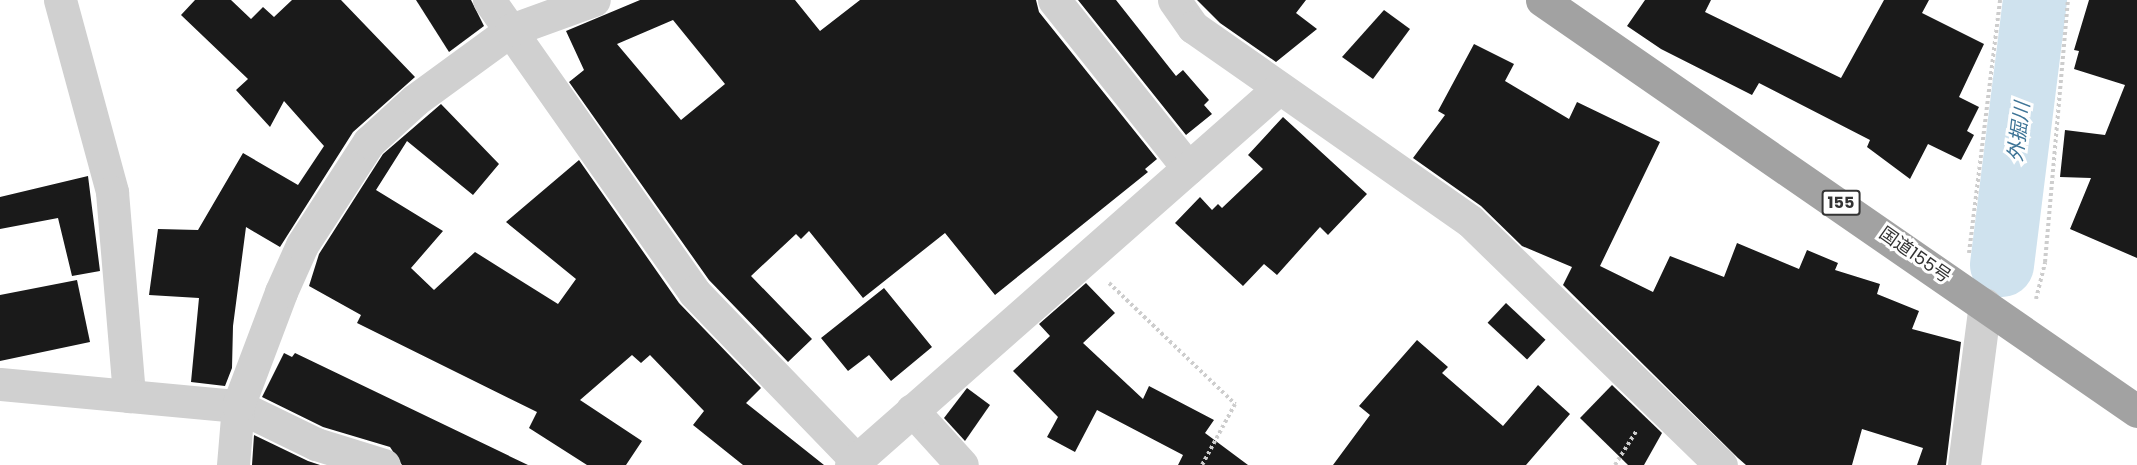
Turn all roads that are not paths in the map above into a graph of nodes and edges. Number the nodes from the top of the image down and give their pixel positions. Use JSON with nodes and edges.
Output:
{"nodes":[{"id":1,"x":60,"y":0,"type":"edge"},
{"id":2,"x":489,"y":0,"type":"edge"},
{"id":3,"x":594,"y":0,"type":"edge"},
{"id":4,"x":1054,"y":0,"type":"edge"},
{"id":5,"x":1174,"y":0,"type":"edge"},
{"id":6,"x":1542,"y":0,"type":"edge"},
{"id":7,"x":511,"y":30,"type":"junction"},
{"id":8,"x":1278,"y":89,"type":"junction"},
{"id":9,"x":1188,"y":168,"type":"junction"},
{"id":10,"x":1974,"y":296,"type":"junction"},
{"id":11,"x":0,"y":384,"type":"edge"},
{"id":12,"x":129,"y":396,"type":"junction"},
{"id":13,"x":238,"y":405,"type":"junction"},
{"id":14,"x":912,"y":410,"type":"junction"},
{"id":15,"x":2137,"y":411,"type":"edge"},
{"id":16,"x":854,"y":462,"type":"edge"},
{"id":17,"x":233,"y":465,"type":"edge"},
{"id":18,"x":384,"y":465,"type":"edge"},
{"id":19,"x":962,"y":465,"type":"edge"},
{"id":20,"x":1721,"y":465,"type":"edge"},
{"id":21,"x":1964,"y":465,"type":"edge"}],
"edges":[{"from":1,"to":12,"type":"street"},
{"from":2,"to":7,"type":"street"},
{"from":3,"to":7,"type":"street"},
{"from":4,"to":9,"type":"street"},
{"from":5,"to":8,"type":"street"},
{"from":6,"to":10,"type":"highway","name":"国道155号","number":"155"},
{"from":7,"to":13,"type":"street"},
{"from":7,"to":16,"type":"street"},
{"from":8,"to":9,"type":"street"},
{"from":8,"to":20,"type":"street"},
{"from":9,"to":14,"type":"street"},
{"from":10,"to":15,"type":"highway","name":"国道155号","number":"155"},
{"from":10,"to":21,"type":"street"},
{"from":11,"to":12,"type":"street"},
{"from":12,"to":13,"type":"street"},
{"from":13,"to":17,"type":"street"},
{"from":13,"to":18,"type":"street"},
{"from":14,"to":16,"type":"street"},
{"from":14,"to":19,"type":"street"}]}
